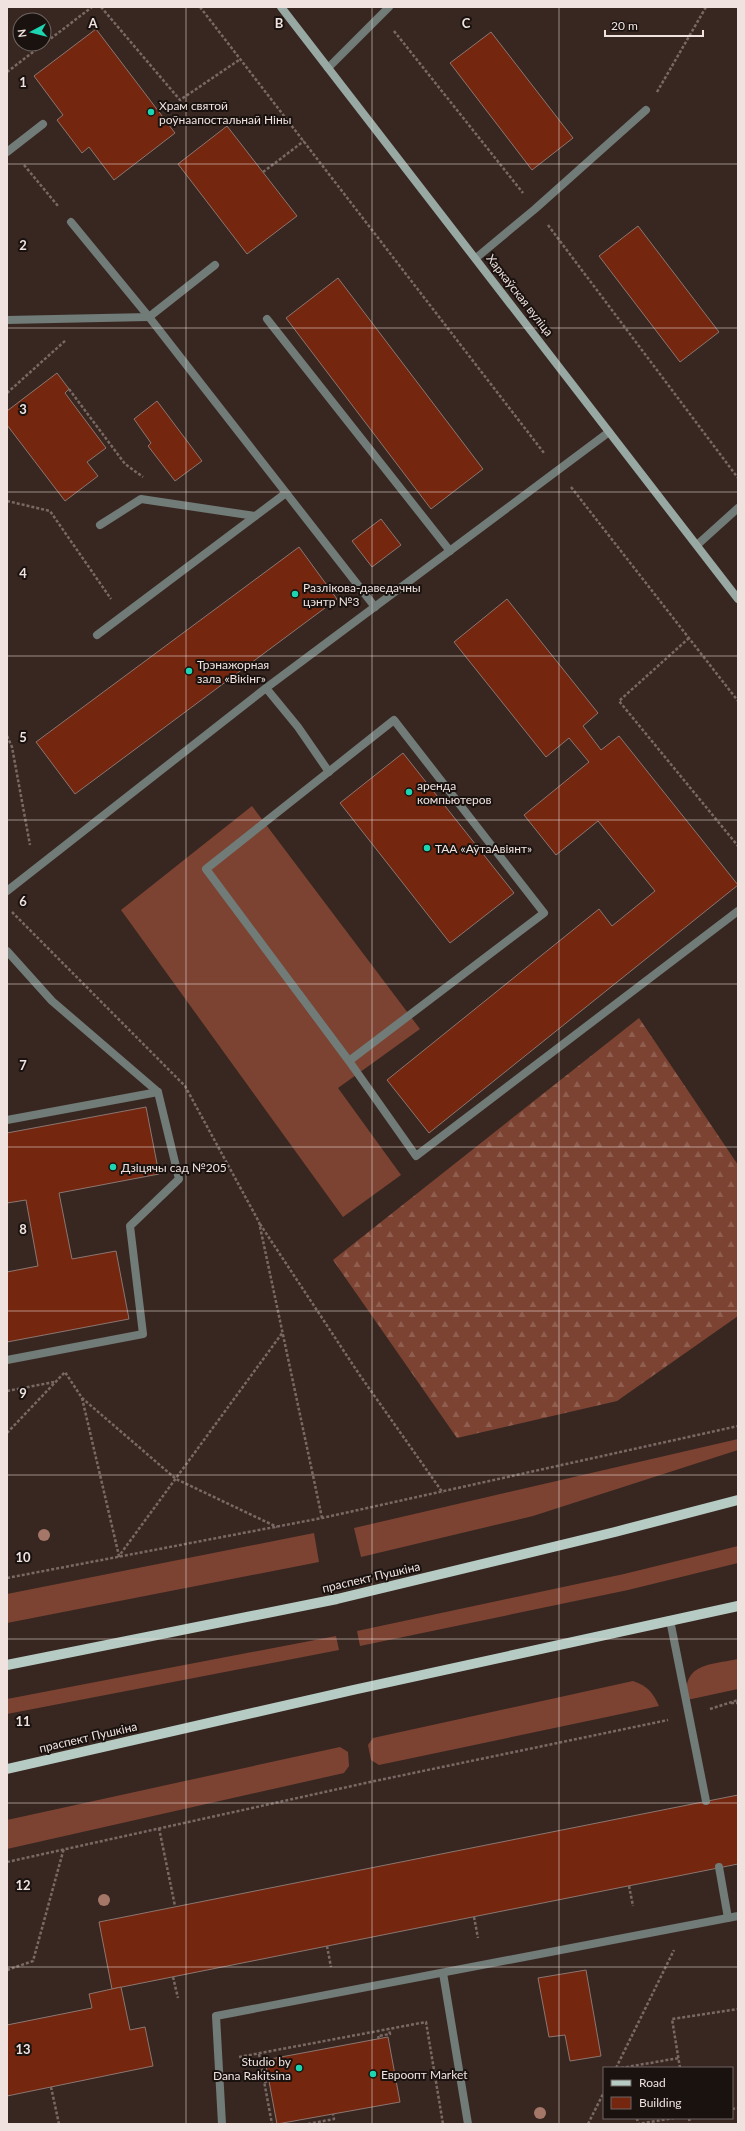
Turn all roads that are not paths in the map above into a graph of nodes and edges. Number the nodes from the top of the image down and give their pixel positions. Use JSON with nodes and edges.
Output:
{"nodes":[{"id":1,"x":281,"y":7,"type":"edge"},
{"id":2,"x":389,"y":7,"type":"edge"},
{"id":3,"x":328,"y":68,"type":"junction"},
{"id":4,"x":646,"y":110,"type":"road end"},
{"id":5,"x":43,"y":124,"type":"dead end"},
{"id":6,"x":9,"y":151,"type":"edge"},
{"id":7,"x":70,"y":222,"type":"road end"},
{"id":8,"x":476,"y":258,"type":"junction"},
{"id":9,"x":215,"y":265,"type":"dead end"},
{"id":10,"x":149,"y":317,"type":"junction"},
{"id":11,"x":267,"y":319,"type":"dead end"},
{"id":12,"x":7,"y":320,"type":"edge"},
{"id":13,"x":609,"y":432,"type":"junction"},
{"id":14,"x":286,"y":493,"type":"junction"},
{"id":15,"x":738,"y":508,"type":"edge"},
{"id":16,"x":255,"y":516,"type":"junction"},
{"id":17,"x":100,"y":524,"type":"dead end"},
{"id":18,"x":697,"y":545,"type":"junction"},
{"id":19,"x":450,"y":551,"type":"junction"},
{"id":20,"x":738,"y":599,"type":"edge"},
{"id":21,"x":374,"y":607,"type":"junction"},
{"id":22,"x":97,"y":635,"type":"dead end"},
{"id":23,"x":266,"y":688,"type":"junction"},
{"id":24,"x":329,"y":772,"type":"junction"},
{"id":25,"x":7,"y":891,"type":"edge"},
{"id":26,"x":738,"y":911,"type":"edge"},
{"id":27,"x":7,"y":951,"type":"edge"},
{"id":28,"x":349,"y":1062,"type":"junction"},
{"id":29,"x":158,"y":1092,"type":"junction"},
{"id":30,"x":7,"y":1120,"type":"edge"},
{"id":31,"x":7,"y":1360,"type":"edge"},
{"id":32,"x":738,"y":1500,"type":"edge"},
{"id":33,"x":738,"y":1606,"type":"edge"},
{"id":34,"x":670,"y":1620,"type":"junction"},
{"id":35,"x":7,"y":1665,"type":"edge"},
{"id":36,"x":7,"y":1769,"type":"edge"},
{"id":37,"x":706,"y":1801,"type":"dead end"},
{"id":38,"x":719,"y":1867,"type":"dead end"},
{"id":39,"x":738,"y":1916,"type":"edge"},
{"id":40,"x":728,"y":1918,"type":"junction"},
{"id":41,"x":443,"y":1973,"type":"junction"},
{"id":42,"x":222,"y":2124,"type":"edge"},
{"id":43,"x":468,"y":2124,"type":"edge"}],
"edges":[{"from":1,"to":3,"type":"main road","name":"Харкаўская вуліца"},
{"from":2,"to":3,"type":"lane"},
{"from":3,"to":8,"type":"main road","name":"Харкаўская вуліца"},
{"from":4,"to":8,"type":"lane"},
{"from":5,"to":6,"type":"lane"},
{"from":7,"to":10,"type":"lane"},
{"from":8,"to":13,"type":"main road","name":"Харкаўская вуліца"},
{"from":9,"to":10,"type":"lane"},
{"from":10,"to":12,"type":"lane"},
{"from":10,"to":14,"type":"lane"},
{"from":11,"to":19,"type":"lane"},
{"from":13,"to":18,"type":"main road","name":"Харкаўская вуліца"},
{"from":13,"to":19,"type":"lane"},
{"from":14,"to":16,"type":"lane"},
{"from":14,"to":21,"type":"lane"},
{"from":15,"to":18,"type":"lane"},
{"from":16,"to":17,"type":"lane"},
{"from":16,"to":22,"type":"lane"},
{"from":18,"to":20,"type":"main road","name":"Харкаўская вуліца"},
{"from":19,"to":21,"type":"lane"},
{"from":21,"to":23,"type":"lane"},
{"from":23,"to":24,"type":"lane"},
{"from":23,"to":25,"type":"lane"},
{"from":24,"to":28,"type":"lane"},
{"from":24,"to":28,"type":"lane"},
{"from":26,"to":28,"type":"lane"},
{"from":27,"to":29,"type":"lane"},
{"from":29,"to":30,"type":"lane"},
{"from":29,"to":31,"type":"lane"},
{"from":32,"to":35,"type":"main road","name":"праспект Пушкіна"},
{"from":33,"to":34,"type":"main road","name":"праспект Пушкіна"},
{"from":34,"to":36,"type":"main road","name":"праспект Пушкіна"},
{"from":34,"to":37,"type":"lane"},
{"from":38,"to":40,"type":"lane"},
{"from":39,"to":40,"type":"lane"},
{"from":40,"to":41,"type":"lane"},
{"from":41,"to":42,"type":"lane"},
{"from":41,"to":43,"type":"lane"}]}
